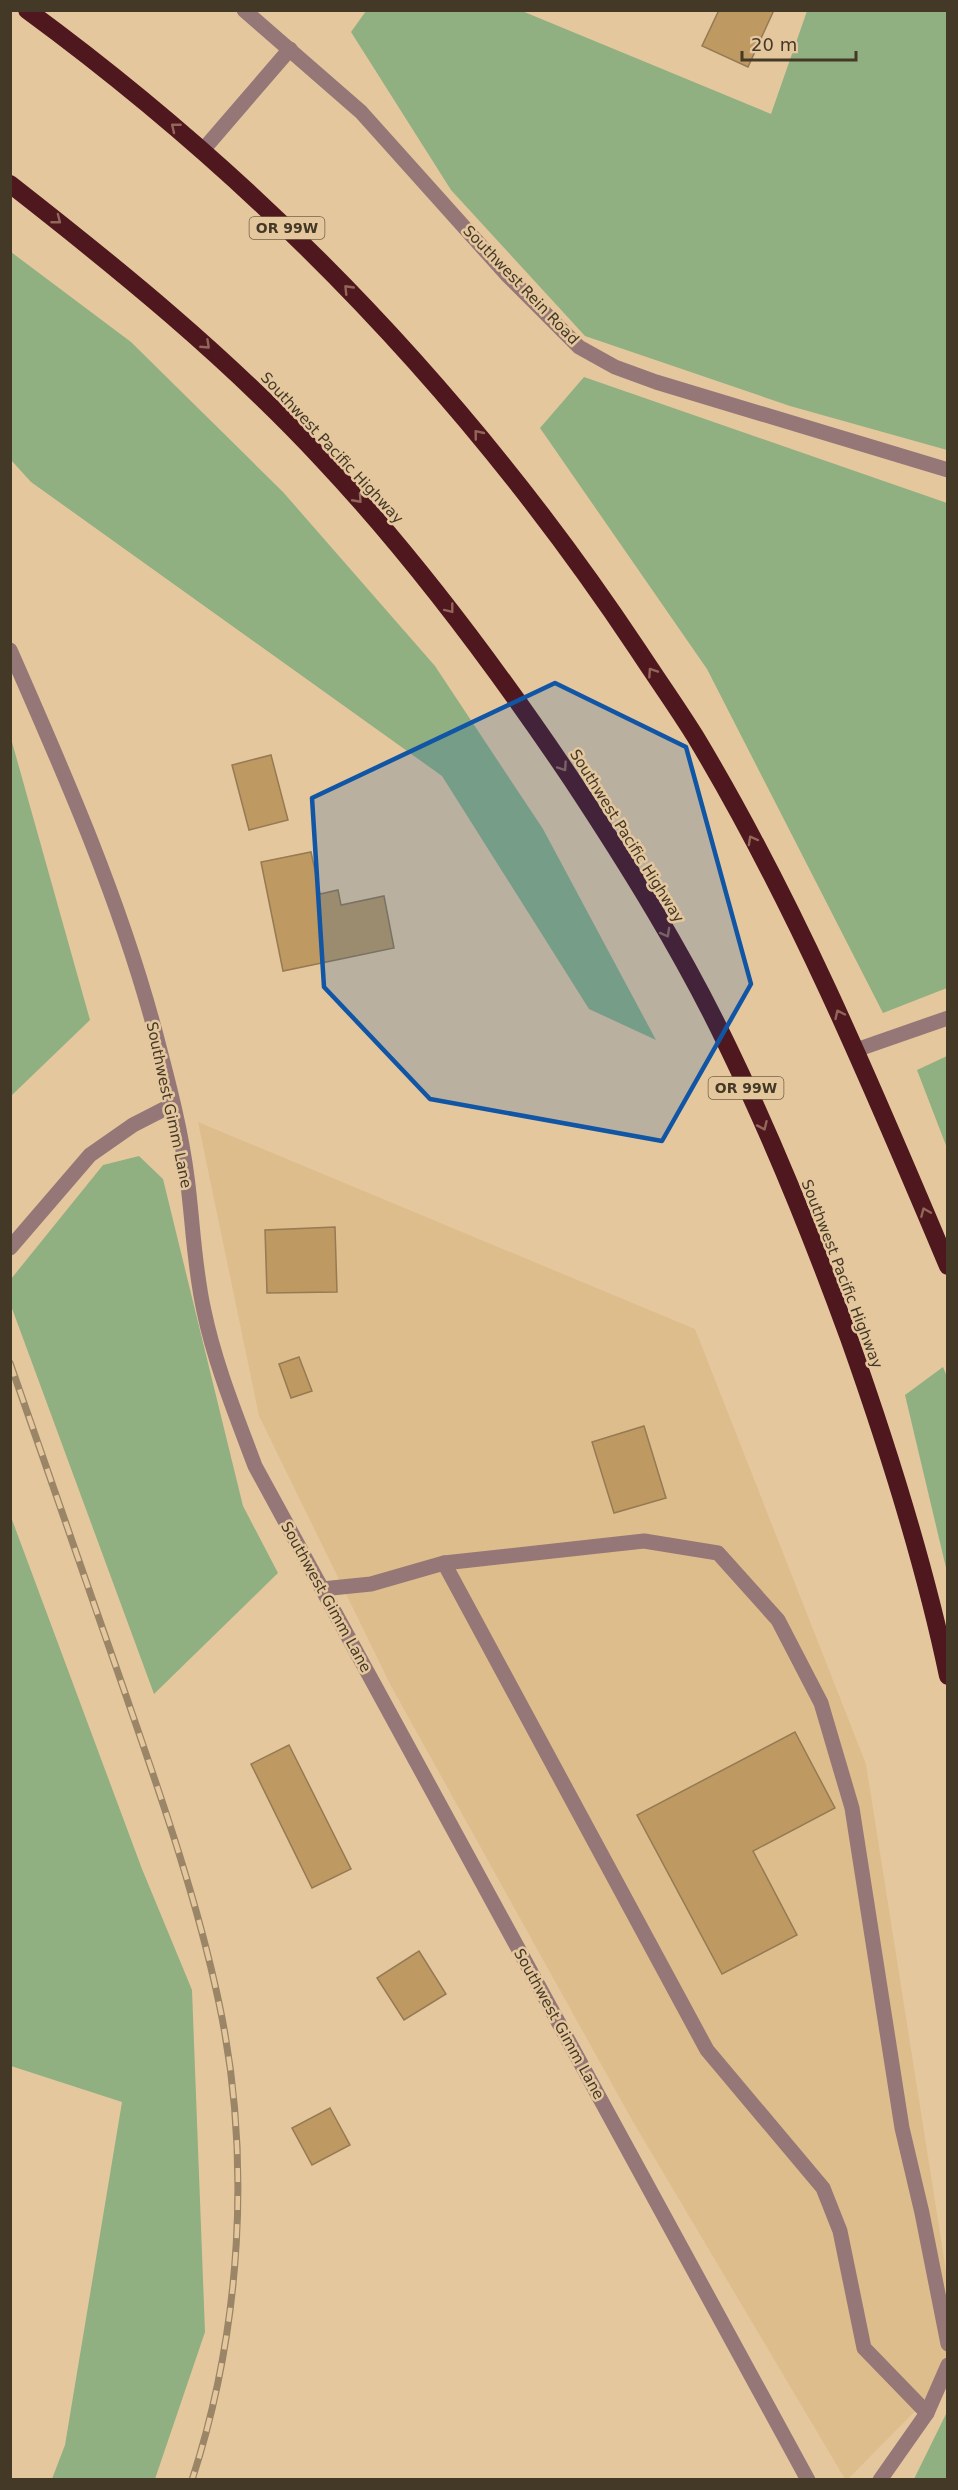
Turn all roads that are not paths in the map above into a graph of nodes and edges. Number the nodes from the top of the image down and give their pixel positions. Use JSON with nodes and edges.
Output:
{"nodes":[{"id":1,"x":27,"y":10,"type":"edge"},
{"id":2,"x":244,"y":10,"type":"edge"},
{"id":3,"x":290,"y":49,"type":"junction"},
{"id":4,"x":203,"y":150,"type":"junction"},
{"id":5,"x":10,"y":184,"type":"edge"},
{"id":6,"x":948,"y":470,"type":"edge"},
{"id":7,"x":10,"y":650,"type":"edge"},
{"id":8,"x":948,"y":1018,"type":"edge"},
{"id":9,"x":856,"y":1050,"type":"junction"},
{"id":10,"x":172,"y":1105,"type":"junction"},
{"id":11,"x":10,"y":1248,"type":"edge"},
{"id":12,"x":948,"y":1266,"type":"edge"},
{"id":13,"x":444,"y":1563,"type":"junction"},
{"id":14,"x":322,"y":1589,"type":"junction"},
{"id":15,"x":948,"y":1676,"type":"edge"},
{"id":16,"x":948,"y":2344,"type":"edge"},
{"id":17,"x":948,"y":2365,"type":"edge"},
{"id":18,"x":927,"y":2414,"type":"junction"},
{"id":19,"x":808,"y":2480,"type":"edge"},
{"id":20,"x":880,"y":2480,"type":"edge"}],
"edges":[{"from":4,"to":1,"type":"highway","number":"OR 99W","one_way":true},
{"from":2,"to":3,"type":"street","name":"Southwest Rein Road"},
{"from":3,"to":4,"type":"street"},
{"from":3,"to":6,"type":"street","name":"Southwest Rein Road"},
{"from":9,"to":4,"type":"highway","number":"OR 99W","one_way":true},
{"from":5,"to":15,"type":"highway","name":"Southwest Pacific Highway","number":"OR 99W","one_way":true},
{"from":7,"to":10,"type":"street","name":"Southwest Gimm Lane"},
{"from":8,"to":9,"type":"street"},
{"from":12,"to":9,"type":"highway","number":"OR 99W","one_way":true},
{"from":10,"to":11,"type":"street"},
{"from":10,"to":14,"type":"street","name":"Southwest Gimm Lane"},
{"from":13,"to":14,"type":"street"},
{"from":13,"to":16,"type":"street"},
{"from":13,"to":18,"type":"street"},
{"from":14,"to":19,"type":"street","name":"Southwest Gimm Lane"},
{"from":17,"to":18,"type":"street"},
{"from":18,"to":20,"type":"street"}]}
